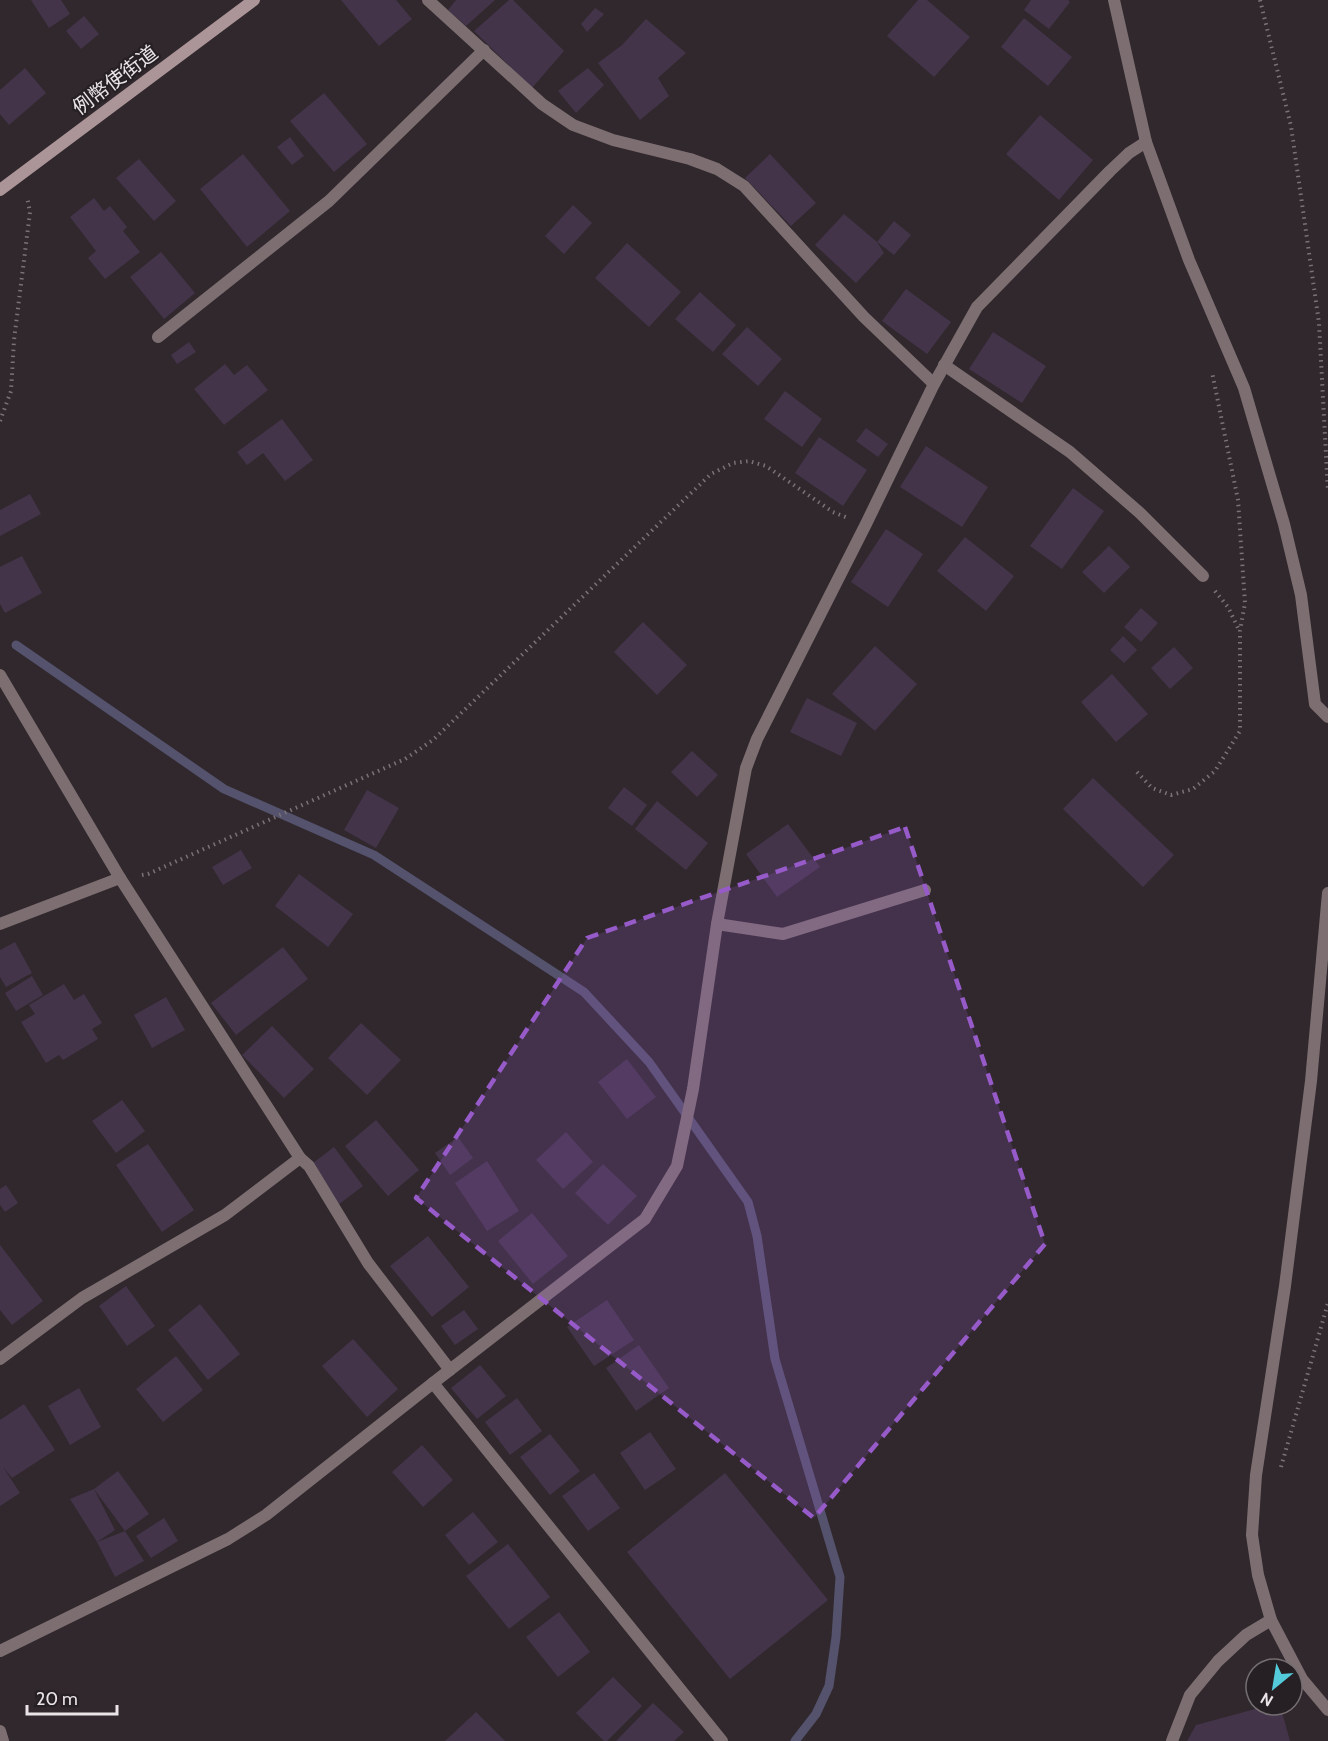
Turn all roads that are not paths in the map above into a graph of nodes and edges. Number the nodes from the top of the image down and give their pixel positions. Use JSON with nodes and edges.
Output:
{"nodes":[{"id":1,"x":254,"y":0,"type":"edge"},
{"id":2,"x":428,"y":0,"type":"edge"},
{"id":3,"x":1114,"y":0,"type":"edge"},
{"id":4,"x":484,"y":50,"type":"junction"},
{"id":5,"x":1146,"y":142,"type":"junction"},
{"id":6,"x":0,"y":190,"type":"edge"},
{"id":7,"x":158,"y":337,"type":"dead end"},
{"id":8,"x":944,"y":365,"type":"junction"},
{"id":9,"x":933,"y":384,"type":"junction"},
{"id":10,"x":1203,"y":576,"type":"road end"},
{"id":11,"x":0,"y":675,"type":"edge"},
{"id":12,"x":1328,"y":717,"type":"edge"},
{"id":13,"x":120,"y":878,"type":"junction"},
{"id":14,"x":925,"y":890,"type":"dead end"},
{"id":15,"x":1328,"y":893,"type":"edge"},
{"id":16,"x":0,"y":924,"type":"edge"},
{"id":17,"x":717,"y":924,"type":"junction"},
{"id":18,"x":300,"y":1158,"type":"junction"},
{"id":19,"x":0,"y":1359,"type":"edge"},
{"id":20,"x":450,"y":1370,"type":"junction"},
{"id":21,"x":433,"y":1383,"type":"junction"},
{"id":22,"x":1271,"y":1620,"type":"junction"},
{"id":23,"x":0,"y":1651,"type":"edge"},
{"id":24,"x":1328,"y":1710,"type":"edge"},
{"id":25,"x":0,"y":1731,"type":"edge"},
{"id":26,"x":3,"y":1741,"type":"edge"},
{"id":27,"x":722,"y":1741,"type":"edge"},
{"id":28,"x":1172,"y":1741,"type":"edge"}],
"edges":[{"from":1,"to":6,"type":"main road","name":"例幣使街道"},
{"from":2,"to":4,"type":"street"},
{"from":3,"to":5,"type":"street"},
{"from":4,"to":7,"type":"street"},
{"from":4,"to":9,"type":"street"},
{"from":5,"to":8,"type":"street"},
{"from":5,"to":12,"type":"street"},
{"from":8,"to":9,"type":"street"},
{"from":8,"to":10,"type":"street"},
{"from":9,"to":17,"type":"street"},
{"from":11,"to":13,"type":"street"},
{"from":13,"to":16,"type":"street"},
{"from":13,"to":18,"type":"street"},
{"from":14,"to":17,"type":"street"},
{"from":15,"to":22,"type":"street"},
{"from":17,"to":20,"type":"street"},
{"from":18,"to":19,"type":"street"},
{"from":18,"to":20,"type":"street"},
{"from":20,"to":21,"type":"street"},
{"from":21,"to":23,"type":"street"},
{"from":21,"to":27,"type":"street"},
{"from":22,"to":24,"type":"street"},
{"from":22,"to":28,"type":"street"},
{"from":25,"to":26,"type":"street"}]}
